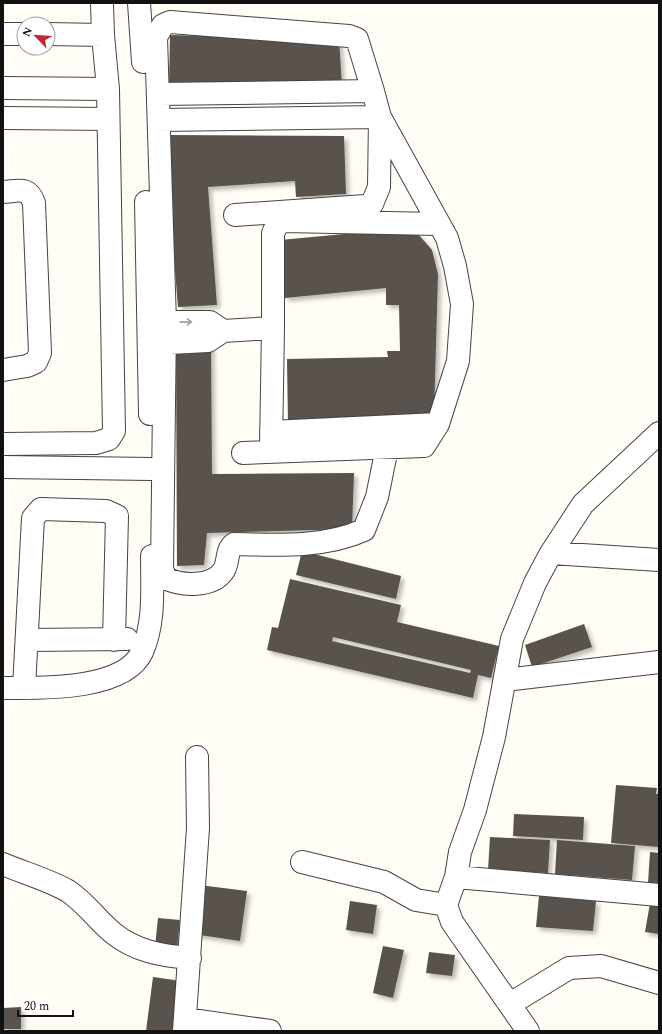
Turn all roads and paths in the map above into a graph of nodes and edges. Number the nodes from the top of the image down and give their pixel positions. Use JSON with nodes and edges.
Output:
{"nodes":[{"id":1,"x":102,"y":3,"type":"edge"},
{"id":2,"x":139,"y":3,"type":"edge"},
{"id":3,"x":3,"y":34,"type":"edge"},
{"id":4,"x":16,"y":34,"type":"edge"},
{"id":5,"x":56,"y":34,"type":"edge"},
{"id":6,"x":103,"y":35,"type":"junction"},
{"id":7,"x":3,"y":88,"type":"edge"},
{"id":8,"x":108,"y":89,"type":"junction"},
{"id":9,"x":373,"y":91,"type":"junction"},
{"id":10,"x":158,"y":94,"type":"junction"},
{"id":11,"x":380,"y":117,"type":"junction"},
{"id":12,"x":3,"y":118,"type":"edge"},
{"id":13,"x":108,"y":119,"type":"junction"},
{"id":14,"x":159,"y":120,"type":"junction"},
{"id":15,"x":3,"y":192,"type":"edge"},
{"id":16,"x":235,"y":215,"type":"dead end"},
{"id":17,"x":438,"y":224,"type":"junction"},
{"id":18,"x":273,"y":328,"type":"junction"},
{"id":19,"x":156,"y":333,"type":"junction"},
{"id":20,"x":3,"y":370,"type":"edge"},
{"id":21,"x":438,"y":424,"type":"junction"},
{"id":22,"x":659,"y":433,"type":"edge"},
{"id":23,"x":271,"y":442,"type":"junction"},
{"id":24,"x":3,"y":444,"type":"edge"},
{"id":25,"x":387,"y":448,"type":"junction"},
{"id":26,"x":243,"y":453,"type":"dead end"},
{"id":27,"x":3,"y":467,"type":"edge"},
{"id":28,"x":152,"y":469,"type":"junction"},
{"id":29,"x":551,"y":553,"type":"junction"},
{"id":30,"x":659,"y":560,"type":"edge"},
{"id":31,"x":146,"y":639,"type":"junction"},
{"id":32,"x":27,"y":640,"type":"junction"},
{"id":33,"x":114,"y":640,"type":"junction"},
{"id":34,"x":659,"y":662,"type":"edge"},
{"id":35,"x":505,"y":680,"type":"junction"},
{"id":36,"x":14,"y":688,"type":"edge"},
{"id":37,"x":198,"y":757,"type":"dead end"},
{"id":38,"x":302,"y":862,"type":"dead end"},
{"id":39,"x":3,"y":864,"type":"edge"},
{"id":40,"x":456,"y":877,"type":"junction"},
{"id":41,"x":659,"y":895,"type":"edge"},
{"id":42,"x":446,"y":905,"type":"junction"},
{"id":43,"x":190,"y":958,"type":"junction"},
{"id":44,"x":659,"y":983,"type":"edge"},
{"id":45,"x":510,"y":1004,"type":"junction"},
{"id":46,"x":185,"y":1025,"type":"edge"},
{"id":47,"x":270,"y":1031,"type":"edge"},
{"id":48,"x":528,"y":1031,"type":"edge"}],
"edges":[{"from":1,"to":6,"type":"street"},
{"from":2,"to":19,"type":"street"},
{"from":3,"to":4,"type":"street"},
{"from":5,"to":6,"type":"street"},
{"from":6,"to":8,"type":"street"},
{"from":7,"to":8,"type":"street"},
{"from":8,"to":13,"type":"street"},
{"from":9,"to":10,"type":"street"},
{"from":9,"to":10,"type":"street"},
{"from":9,"to":11,"type":"street"},
{"from":10,"to":14,"type":"street"},
{"from":11,"to":14,"type":"street"},
{"from":11,"to":16,"type":"street"},
{"from":11,"to":17,"type":"street"},
{"from":12,"to":13,"type":"street"},
{"from":13,"to":24,"type":"street"},
{"from":14,"to":19,"type":"street"},
{"from":15,"to":20,"type":"street"},
{"from":17,"to":18,"type":"street"},
{"from":17,"to":21,"type":"street"},
{"from":18,"to":19,"type":"street"},
{"from":18,"to":23,"type":"street"},
{"from":19,"to":25,"type":"street"},
{"from":19,"to":28,"type":"street"},
{"from":21,"to":23,"type":"street"},
{"from":21,"to":25,"type":"street"},
{"from":22,"to":29,"type":"street"},
{"from":23,"to":25,"type":"street"},
{"from":23,"to":26,"type":"street"},
{"from":27,"to":28,"type":"street"},
{"from":28,"to":31,"type":"street"},
{"from":29,"to":30,"type":"street"},
{"from":29,"to":35,"type":"street"},
{"from":31,"to":33,"type":"street"},
{"from":31,"to":36,"type":"street"},
{"from":32,"to":33,"type":"street"},
{"from":32,"to":33,"type":"street"},
{"from":32,"to":36,"type":"street"},
{"from":34,"to":35,"type":"street"},
{"from":35,"to":40,"type":"street"},
{"from":37,"to":43,"type":"street"},
{"from":38,"to":42,"type":"street"},
{"from":39,"to":43,"type":"street"},
{"from":40,"to":41,"type":"street"},
{"from":40,"to":42,"type":"street"},
{"from":42,"to":45,"type":"street"},
{"from":43,"to":46,"type":"street"},
{"from":44,"to":45,"type":"street"},
{"from":45,"to":48,"type":"street"},
{"from":46,"to":47,"type":"street"}]}
